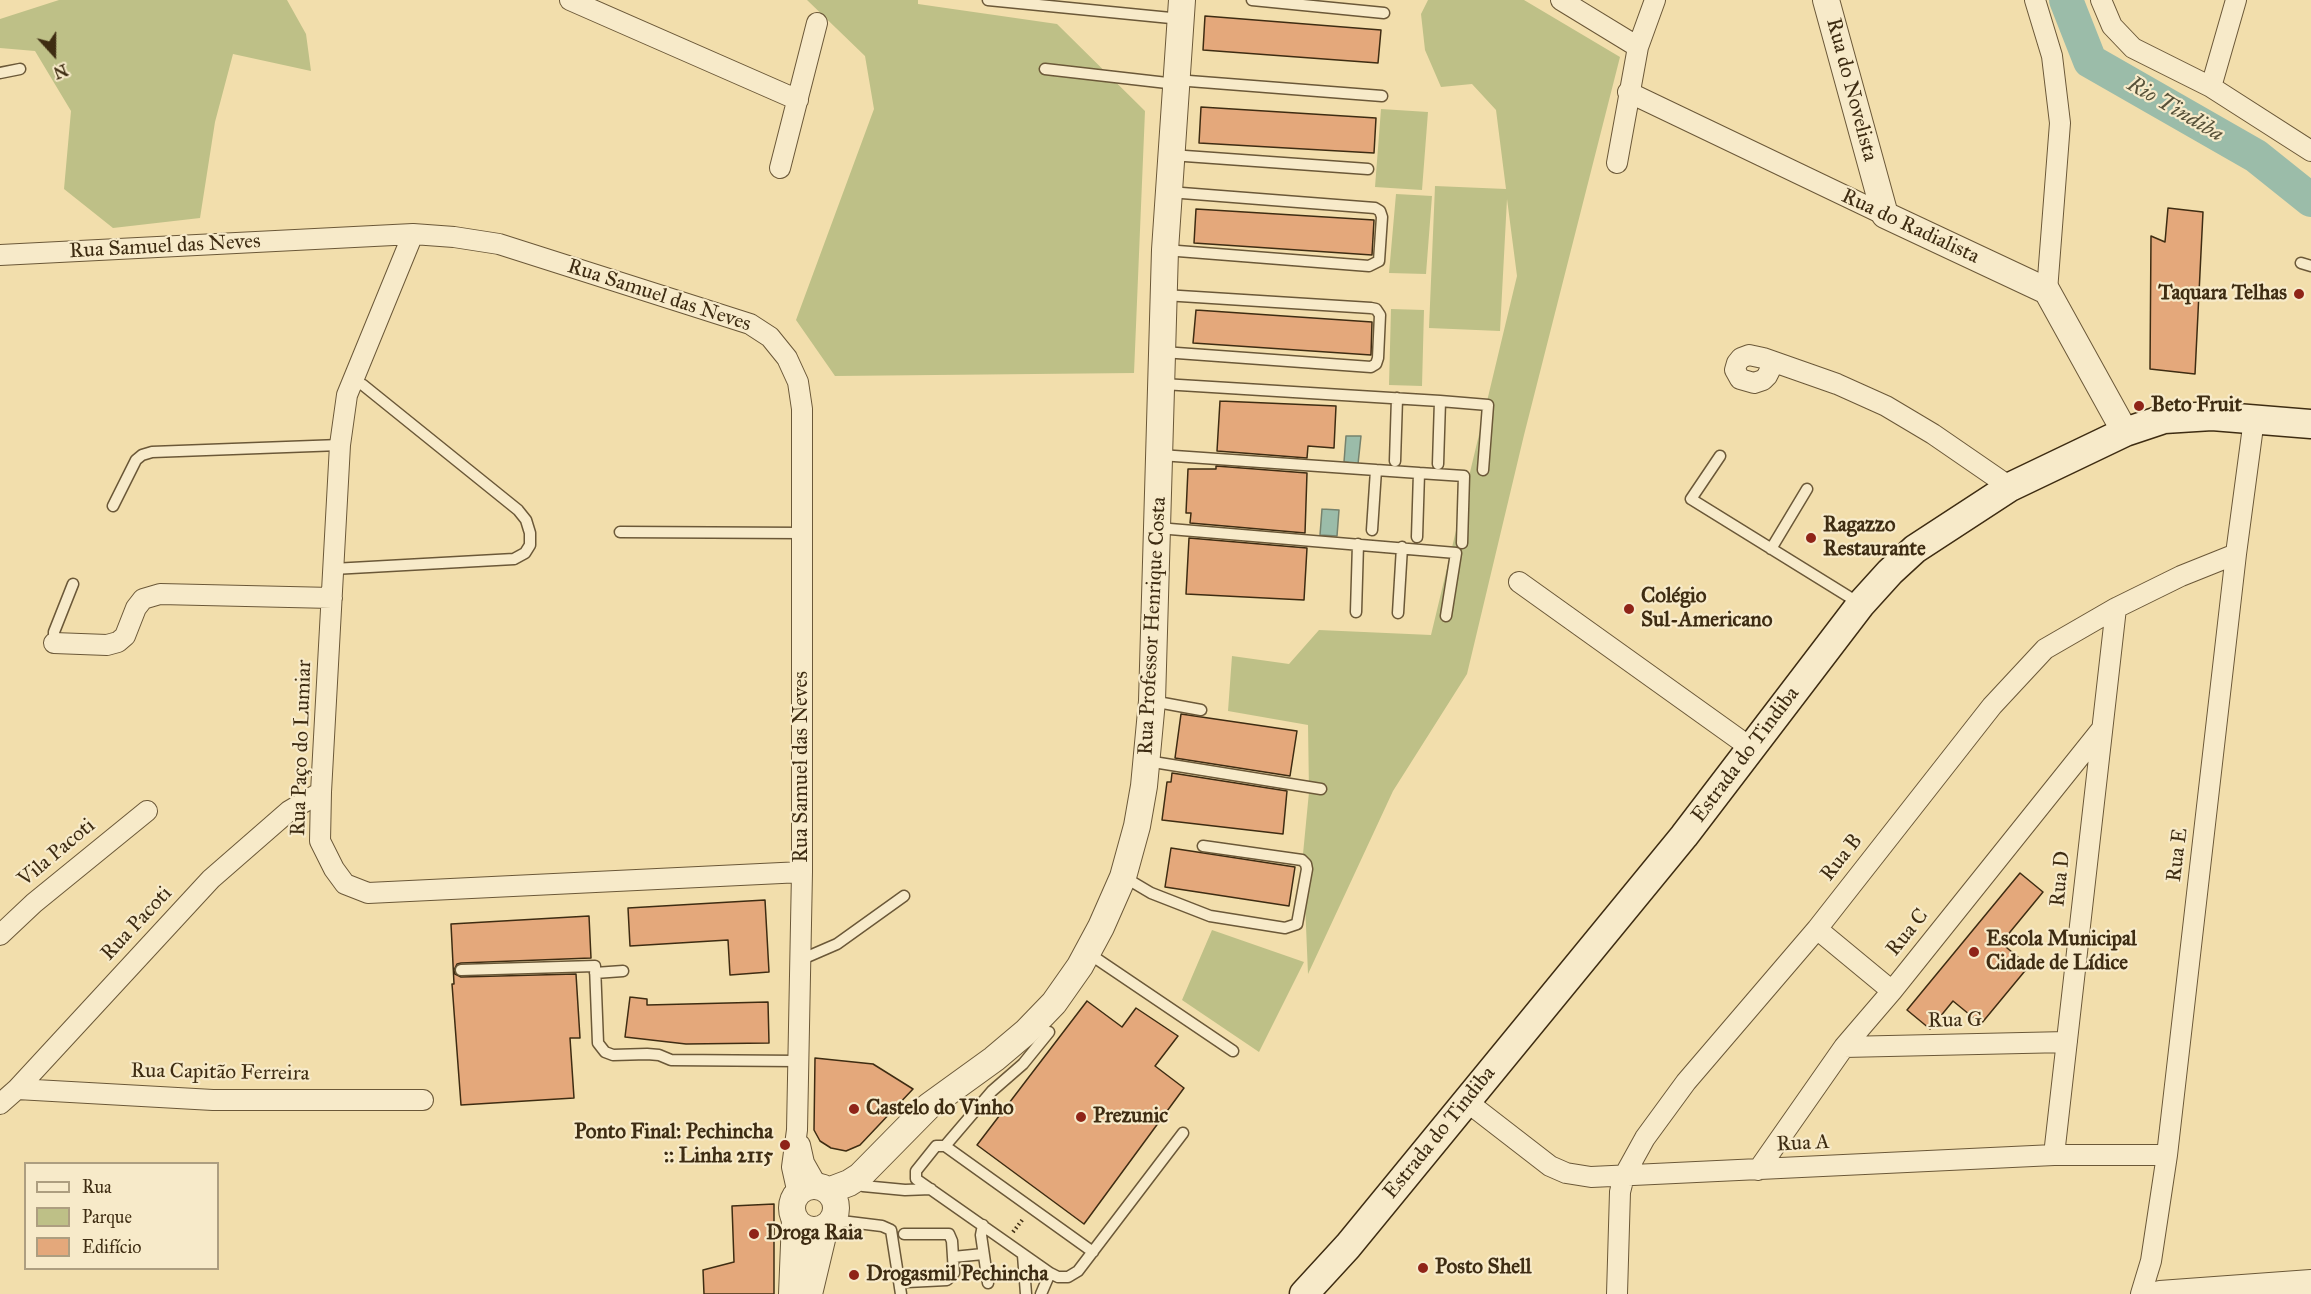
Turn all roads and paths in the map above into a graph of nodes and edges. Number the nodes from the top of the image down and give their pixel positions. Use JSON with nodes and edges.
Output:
{"nodes":[{"id":1,"x":570,"y":0,"type":"edge"},
{"id":2,"x":988,"y":0,"type":"edge"},
{"id":3,"x":1252,"y":0,"type":"edge"},
{"id":4,"x":1561,"y":0,"type":"edge"},
{"id":5,"x":1655,"y":0,"type":"edge"},
{"id":6,"x":1826,"y":0,"type":"edge"},
{"id":7,"x":2035,"y":0,"type":"edge"},
{"id":8,"x":2101,"y":0,"type":"edge"},
{"id":9,"x":2236,"y":0,"type":"edge"},
{"id":10,"x":1181,"y":9,"type":"edge"},
{"id":11,"x":1384,"y":13,"type":"dead end"},
{"id":12,"x":817,"y":23,"type":"dead end"},
{"id":13,"x":1638,"y":46,"type":"junction"},
{"id":14,"x":20,"y":69,"type":"dead end"},
{"id":15,"x":1045,"y":69,"type":"dead end"},
{"id":16,"x":0,"y":73,"type":"edge"},
{"id":17,"x":1177,"y":82,"type":"junction"},
{"id":18,"x":2211,"y":87,"type":"junction"},
{"id":19,"x":1628,"y":92,"type":"junction"},
{"id":20,"x":1382,"y":96,"type":"dead end"},
{"id":21,"x":798,"y":100,"type":"junction"},
{"id":22,"x":2311,"y":151,"type":"edge"},
{"id":23,"x":1171,"y":155,"type":"junction"},
{"id":24,"x":1617,"y":163,"type":"dead end"},
{"id":25,"x":780,"y":168,"type":"dead end"},
{"id":26,"x":1368,"y":169,"type":"dead end"},
{"id":27,"x":1168,"y":192,"type":"junction"},
{"id":28,"x":1885,"y":215,"type":"junction"},
{"id":29,"x":413,"y":234,"type":"junction"},
{"id":30,"x":1165,"y":250,"type":"junction"},
{"id":31,"x":0,"y":255,"type":"edge"},
{"id":32,"x":2047,"y":291,"type":"junction"},
{"id":33,"x":1164,"y":295,"type":"junction"},
{"id":34,"x":1163,"y":352,"type":"junction"},
{"id":35,"x":1774,"y":362,"type":"dead end"},
{"id":36,"x":353,"y":381,"type":"junction"},
{"id":37,"x":1163,"y":384,"type":"junction"},
{"id":38,"x":1397,"y":398,"type":"junction"},
{"id":39,"x":1440,"y":401,"type":"junction"},
{"id":40,"x":2253,"y":419,"type":"junction"},
{"id":41,"x":2311,"y":424,"type":"edge"},
{"id":42,"x":2125,"y":432,"type":"junction"},
{"id":43,"x":340,"y":445,"type":"junction"},
{"id":44,"x":1160,"y":455,"type":"junction"},
{"id":45,"x":1720,"y":456,"type":"dead end"},
{"id":46,"x":1395,"y":462,"type":"dead end"},
{"id":47,"x":1438,"y":464,"type":"dead end"},
{"id":48,"x":1376,"y":470,"type":"junction"},
{"id":49,"x":1483,"y":470,"type":"dead end"},
{"id":50,"x":1419,"y":473,"type":"junction"},
{"id":51,"x":2010,"y":487,"type":"junction"},
{"id":52,"x":1807,"y":489,"type":"dead end"},
{"id":53,"x":113,"y":506,"type":"dead end"},
{"id":54,"x":1158,"y":528,"type":"junction"},
{"id":55,"x":1371,"y":530,"type":"dead end"},
{"id":56,"x":620,"y":532,"type":"dead end"},
{"id":57,"x":802,"y":533,"type":"junction"},
{"id":58,"x":1417,"y":537,"type":"dead end"},
{"id":59,"x":1462,"y":543,"type":"dead end"},
{"id":60,"x":1358,"y":544,"type":"junction"},
{"id":61,"x":1402,"y":547,"type":"junction"},
{"id":62,"x":1771,"y":549,"type":"junction"},
{"id":63,"x":2236,"y":554,"type":"junction"},
{"id":64,"x":333,"y":569,"type":"junction"},
{"id":65,"x":1519,"y":582,"type":"dead end"},
{"id":66,"x":74,"y":584,"type":"dead end"},
{"id":67,"x":332,"y":598,"type":"junction"},
{"id":68,"x":1861,"y":604,"type":"junction"},
{"id":69,"x":2116,"y":608,"type":"junction"},
{"id":70,"x":1356,"y":612,"type":"dead end"},
{"id":71,"x":1398,"y":613,"type":"dead end"},
{"id":72,"x":1446,"y":616,"type":"dead end"},
{"id":73,"x":54,"y":643,"type":"joint"},
{"id":74,"x":1152,"y":705,"type":"junction"},
{"id":75,"x":1201,"y":710,"type":"dead end"},
{"id":76,"x":1181,"y":714,"type":"dead end"},
{"id":77,"x":2101,"y":730,"type":"junction"},
{"id":78,"x":1751,"y":748,"type":"junction"},
{"id":79,"x":1147,"y":761,"type":"junction"},
{"id":80,"x":1322,"y":789,"type":"dead end"},
{"id":81,"x":321,"y":792,"type":"junction"},
{"id":82,"x":147,"y":811,"type":"dead end"},
{"id":83,"x":1203,"y":846,"type":"dead end"},
{"id":84,"x":802,"y":872,"type":"junction"},
{"id":85,"x":1124,"y":877,"type":"junction"},
{"id":86,"x":904,"y":896,"type":"dead end"},
{"id":87,"x":1817,"y":929,"type":"junction"},
{"id":88,"x":0,"y":935,"type":"edge"},
{"id":89,"x":1088,"y":952,"type":"junction"},
{"id":90,"x":800,"y":960,"type":"junction"},
{"id":91,"x":462,"y":970,"type":"dead end"},
{"id":92,"x":623,"y":971,"type":"dead end"},
{"id":93,"x":595,"y":973,"type":"junction"},
{"id":94,"x":1892,"y":991,"type":"junction"},
{"id":95,"x":1049,"y":1032,"type":"dead end"},
{"id":96,"x":2067,"y":1042,"type":"junction"},
{"id":97,"x":1844,"y":1047,"type":"junction"},
{"id":98,"x":1233,"y":1051,"type":"dead end"},
{"id":99,"x":798,"y":1061,"type":"junction"},
{"id":100,"x":16,"y":1089,"type":"junction"},
{"id":101,"x":423,"y":1100,"type":"dead end"},
{"id":102,"x":1466,"y":1101,"type":"junction"},
{"id":103,"x":0,"y":1104,"type":"edge"},
{"id":104,"x":1182,"y":1133,"type":"dead end"},
{"id":105,"x":945,"y":1146,"type":"junction"},
{"id":106,"x":882,"y":1154,"type":"junction"},
{"id":107,"x":2054,"y":1155,"type":"junction"},
{"id":108,"x":2167,"y":1155,"type":"junction"},
{"id":109,"x":1758,"y":1170,"type":"junction"},
{"id":110,"x":1624,"y":1176,"type":"junction"},
{"id":111,"x":863,"y":1186,"type":"junction"},
{"id":112,"x":931,"y":1189,"type":"junction"},
{"id":113,"x":814,"y":1190,"type":"junction"},
{"id":114,"x":795,"y":1220,"type":"junction"},
{"id":115,"x":831,"y":1222,"type":"junction"},
{"id":116,"x":983,"y":1225,"type":"junction"},
{"id":117,"x":904,"y":1234,"type":"dead end"},
{"id":118,"x":1093,"y":1252,"type":"junction"},
{"id":119,"x":983,"y":1254,"type":"junction"},
{"id":120,"x":1023,"y":1255,"type":"junction"},
{"id":121,"x":953,"y":1257,"type":"junction"},
{"id":122,"x":1050,"y":1273,"type":"junction"},
{"id":123,"x":908,"y":1282,"type":"dead end"},
{"id":124,"x":988,"y":1283,"type":"dead end"},
{"id":125,"x":2311,"y":1283,"type":"edge"},
{"id":126,"x":792,"y":1294,"type":"edge"},
{"id":127,"x":809,"y":1294,"type":"edge"},
{"id":128,"x":901,"y":1294,"type":"edge"},
{"id":129,"x":1026,"y":1294,"type":"edge"},
{"id":130,"x":1041,"y":1294,"type":"edge"},
{"id":131,"x":1304,"y":1294,"type":"edge"},
{"id":132,"x":1617,"y":1294,"type":"edge"},
{"id":133,"x":2140,"y":1294,"type":"edge"},
{"id":134,"x":2160,"y":1294,"type":"edge"}],
"edges":[{"from":1,"to":21,"type":"street"},
{"from":2,"to":10,"type":"lane"},
{"from":3,"to":11,"type":"lane"},
{"from":4,"to":13,"type":"street"},
{"from":5,"to":13,"type":"street"},
{"from":6,"to":28,"type":"street","name":"Rua do Novelista"},
{"from":7,"to":32,"type":"street"},
{"from":8,"to":18,"type":"street"},
{"from":9,"to":18,"type":"street"},
{"from":10,"to":17,"type":"street","name":"Rua Professor Henrique Costa"},
{"from":12,"to":21,"type":"street"},
{"from":13,"to":19,"type":"street"},
{"from":14,"to":16,"type":"lane"},
{"from":15,"to":17,"type":"lane"},
{"from":17,"to":20,"type":"lane"},
{"from":17,"to":23,"type":"street","name":"Rua Professor Henrique Costa"},
{"from":18,"to":22,"type":"street"},
{"from":19,"to":24,"type":"street"},
{"from":19,"to":28,"type":"street","name":"Rua do Radialista"},
{"from":21,"to":25,"type":"street"},
{"from":23,"to":26,"type":"lane"},
{"from":23,"to":27,"type":"street","name":"Rua Professor Henrique Costa"},
{"from":27,"to":30,"type":"street","name":"Rua Professor Henrique Costa"},
{"from":27,"to":30,"type":"lane"},
{"from":28,"to":32,"type":"street","name":"Rua do Radialista"},
{"from":29,"to":31,"type":"street","name":"Rua Samuel das Neves"},
{"from":29,"to":36,"type":"street","name":"Rua Paço do Lumiar"},
{"from":29,"to":57,"type":"street","name":"Rua Samuel das Neves"},
{"from":30,"to":33,"type":"street","name":"Rua Professor Henrique Costa"},
{"from":32,"to":42,"type":"street"},
{"from":33,"to":34,"type":"street","name":"Rua Professor Henrique Costa"},
{"from":33,"to":34,"type":"lane"},
{"from":34,"to":37,"type":"street","name":"Rua Professor Henrique Costa"},
{"from":35,"to":51,"type":"street"},
{"from":36,"to":43,"type":"street","name":"Rua Paço do Lumiar"},
{"from":36,"to":64,"type":"lane"},
{"from":37,"to":38,"type":"lane"},
{"from":37,"to":44,"type":"street","name":"Rua Professor Henrique Costa"},
{"from":38,"to":39,"type":"lane"},
{"from":38,"to":46,"type":"lane"},
{"from":39,"to":47,"type":"lane"},
{"from":39,"to":49,"type":"lane"},
{"from":40,"to":41,"type":"main road","name":"Estrada do Tindiba"},
{"from":40,"to":42,"type":"main road","name":"Estrada do Tindiba"},
{"from":40,"to":63,"type":"street","name":"Rua E"},
{"from":42,"to":51,"type":"main road","name":"Estrada do Tindiba"},
{"from":43,"to":53,"type":"lane"},
{"from":43,"to":64,"type":"street","name":"Rua Paço do Lumiar"},
{"from":44,"to":48,"type":"lane"},
{"from":44,"to":54,"type":"street","name":"Rua Professor Henrique Costa"},
{"from":45,"to":62,"type":"lane"},
{"from":48,"to":50,"type":"lane"},
{"from":48,"to":55,"type":"lane"},
{"from":50,"to":58,"type":"lane"},
{"from":50,"to":59,"type":"lane"},
{"from":51,"to":68,"type":"main road","name":"Estrada do Tindiba"},
{"from":52,"to":62,"type":"lane"},
{"from":54,"to":60,"type":"lane"},
{"from":54,"to":74,"type":"street","name":"Rua Professor Henrique Costa"},
{"from":56,"to":57,"type":"lane"},
{"from":57,"to":84,"type":"street","name":"Rua Samuel das Neves"},
{"from":60,"to":61,"type":"lane"},
{"from":60,"to":70,"type":"lane"},
{"from":61,"to":71,"type":"lane"},
{"from":61,"to":72,"type":"lane"},
{"from":62,"to":68,"type":"lane"},
{"from":63,"to":69,"type":"street","name":"Rua B"},
{"from":63,"to":108,"type":"street","name":"Rua E"},
{"from":64,"to":67,"type":"street","name":"Rua Paço do Lumiar"},
{"from":65,"to":78,"type":"street"},
{"from":66,"to":73,"type":"lane"},
{"from":67,"to":73,"type":"street"},
{"from":67,"to":81,"type":"street","name":"Rua Paço do Lumiar"},
{"from":68,"to":78,"type":"main road","name":"Estrada do Tindiba"},
{"from":69,"to":77,"type":"street","name":"Rua D"},
{"from":69,"to":87,"type":"street","name":"Rua B"},
{"from":74,"to":75,"type":"lane"},
{"from":74,"to":76,"type":"lane"},
{"from":74,"to":79,"type":"street","name":"Rua Professor Henrique Costa"},
{"from":77,"to":94,"type":"street","name":"Rua C"},
{"from":77,"to":96,"type":"street","name":"Rua D"},
{"from":78,"to":102,"type":"main road","name":"Estrada do Tindiba"},
{"from":79,"to":80,"type":"lane"},
{"from":79,"to":85,"type":"street","name":"Rua Professor Henrique Costa"},
{"from":81,"to":84,"type":"street","name":"Rua Paço do Lumiar"},
{"from":81,"to":100,"type":"street","name":"Rua Pacoti"},
{"from":82,"to":88,"type":"street","name":"Vila Pacoti"},
{"from":83,"to":85,"type":"lane"},
{"from":84,"to":90,"type":"street","name":"Rua Samuel das Neves"},
{"from":85,"to":89,"type":"street","name":"Rua Professor Henrique Costa"},
{"from":86,"to":90,"type":"lane"},
{"from":87,"to":94,"type":"street"},
{"from":87,"to":110,"type":"street","name":"Rua B"},
{"from":89,"to":98,"type":"lane"},
{"from":89,"to":106,"type":"street","name":"Rua Professor Henrique Costa"},
{"from":90,"to":99,"type":"street","name":"Rua Samuel das Neves"},
{"from":91,"to":93,"type":"lane"},
{"from":92,"to":93,"type":"lane"},
{"from":93,"to":99,"type":"lane"},
{"from":94,"to":97,"type":"street","name":"Rua C"},
{"from":95,"to":105,"type":"lane"},
{"from":96,"to":97,"type":"street","name":"Rua G"},
{"from":96,"to":107,"type":"street","name":"Rua D"},
{"from":97,"to":109,"type":"street","name":"Rua C"},
{"from":99,"to":113,"type":"street","name":"Rua Samuel das Neves"},
{"from":100,"to":101,"type":"street","name":"Rua Capitão Ferreira"},
{"from":100,"to":103,"type":"street","name":"Rua Pacoti"},
{"from":102,"to":110,"type":"street","name":"Rua A"},
{"from":102,"to":131,"type":"main road","name":"Estrada do Tindiba"},
{"from":104,"to":118,"type":"lane"},
{"from":105,"to":112,"type":"lane"},
{"from":105,"to":118,"type":"lane"},
{"from":106,"to":111,"type":"street","name":"Rua Professor Henrique Costa"},
{"from":106,"to":113,"type":"street","name":"Rua Professor Henrique Costa"},
{"from":107,"to":108,"type":"street","name":"Rua A"},
{"from":107,"to":109,"type":"street","name":"Rua A"},
{"from":108,"to":133,"type":"street","name":"Rua E"},
{"from":109,"to":110,"type":"street","name":"Rua A"},
{"from":110,"to":132,"type":"street","name":"Rua B"},
{"from":111,"to":112,"type":"lane"},
{"from":111,"to":115,"type":"street","name":"Rua Professor Henrique Costa"},
{"from":112,"to":116,"type":"lane"},
{"from":113,"to":114,"type":"street"},
{"from":113,"to":115,"type":"street"},
{"from":114,"to":115,"type":"street"},
{"from":114,"to":126,"type":"street"},
{"from":115,"to":127,"type":"street","name":"Rua Professor Henrique Costa"},
{"from":115,"to":128,"type":"lane"},
{"from":116,"to":119,"type":"lane"},
{"from":116,"to":120,"type":"lane"},
{"from":117,"to":121,"type":"lane"},
{"from":118,"to":122,"type":"lane"},
{"from":119,"to":121,"type":"lane"},
{"from":119,"to":124,"type":"lane"},
{"from":120,"to":122,"type":"lane"},
{"from":120,"to":129,"type":"lane"},
{"from":121,"to":123,"type":"lane"},
{"from":122,"to":130,"type":"lane"},
{"from":125,"to":134,"type":"street"}]}
